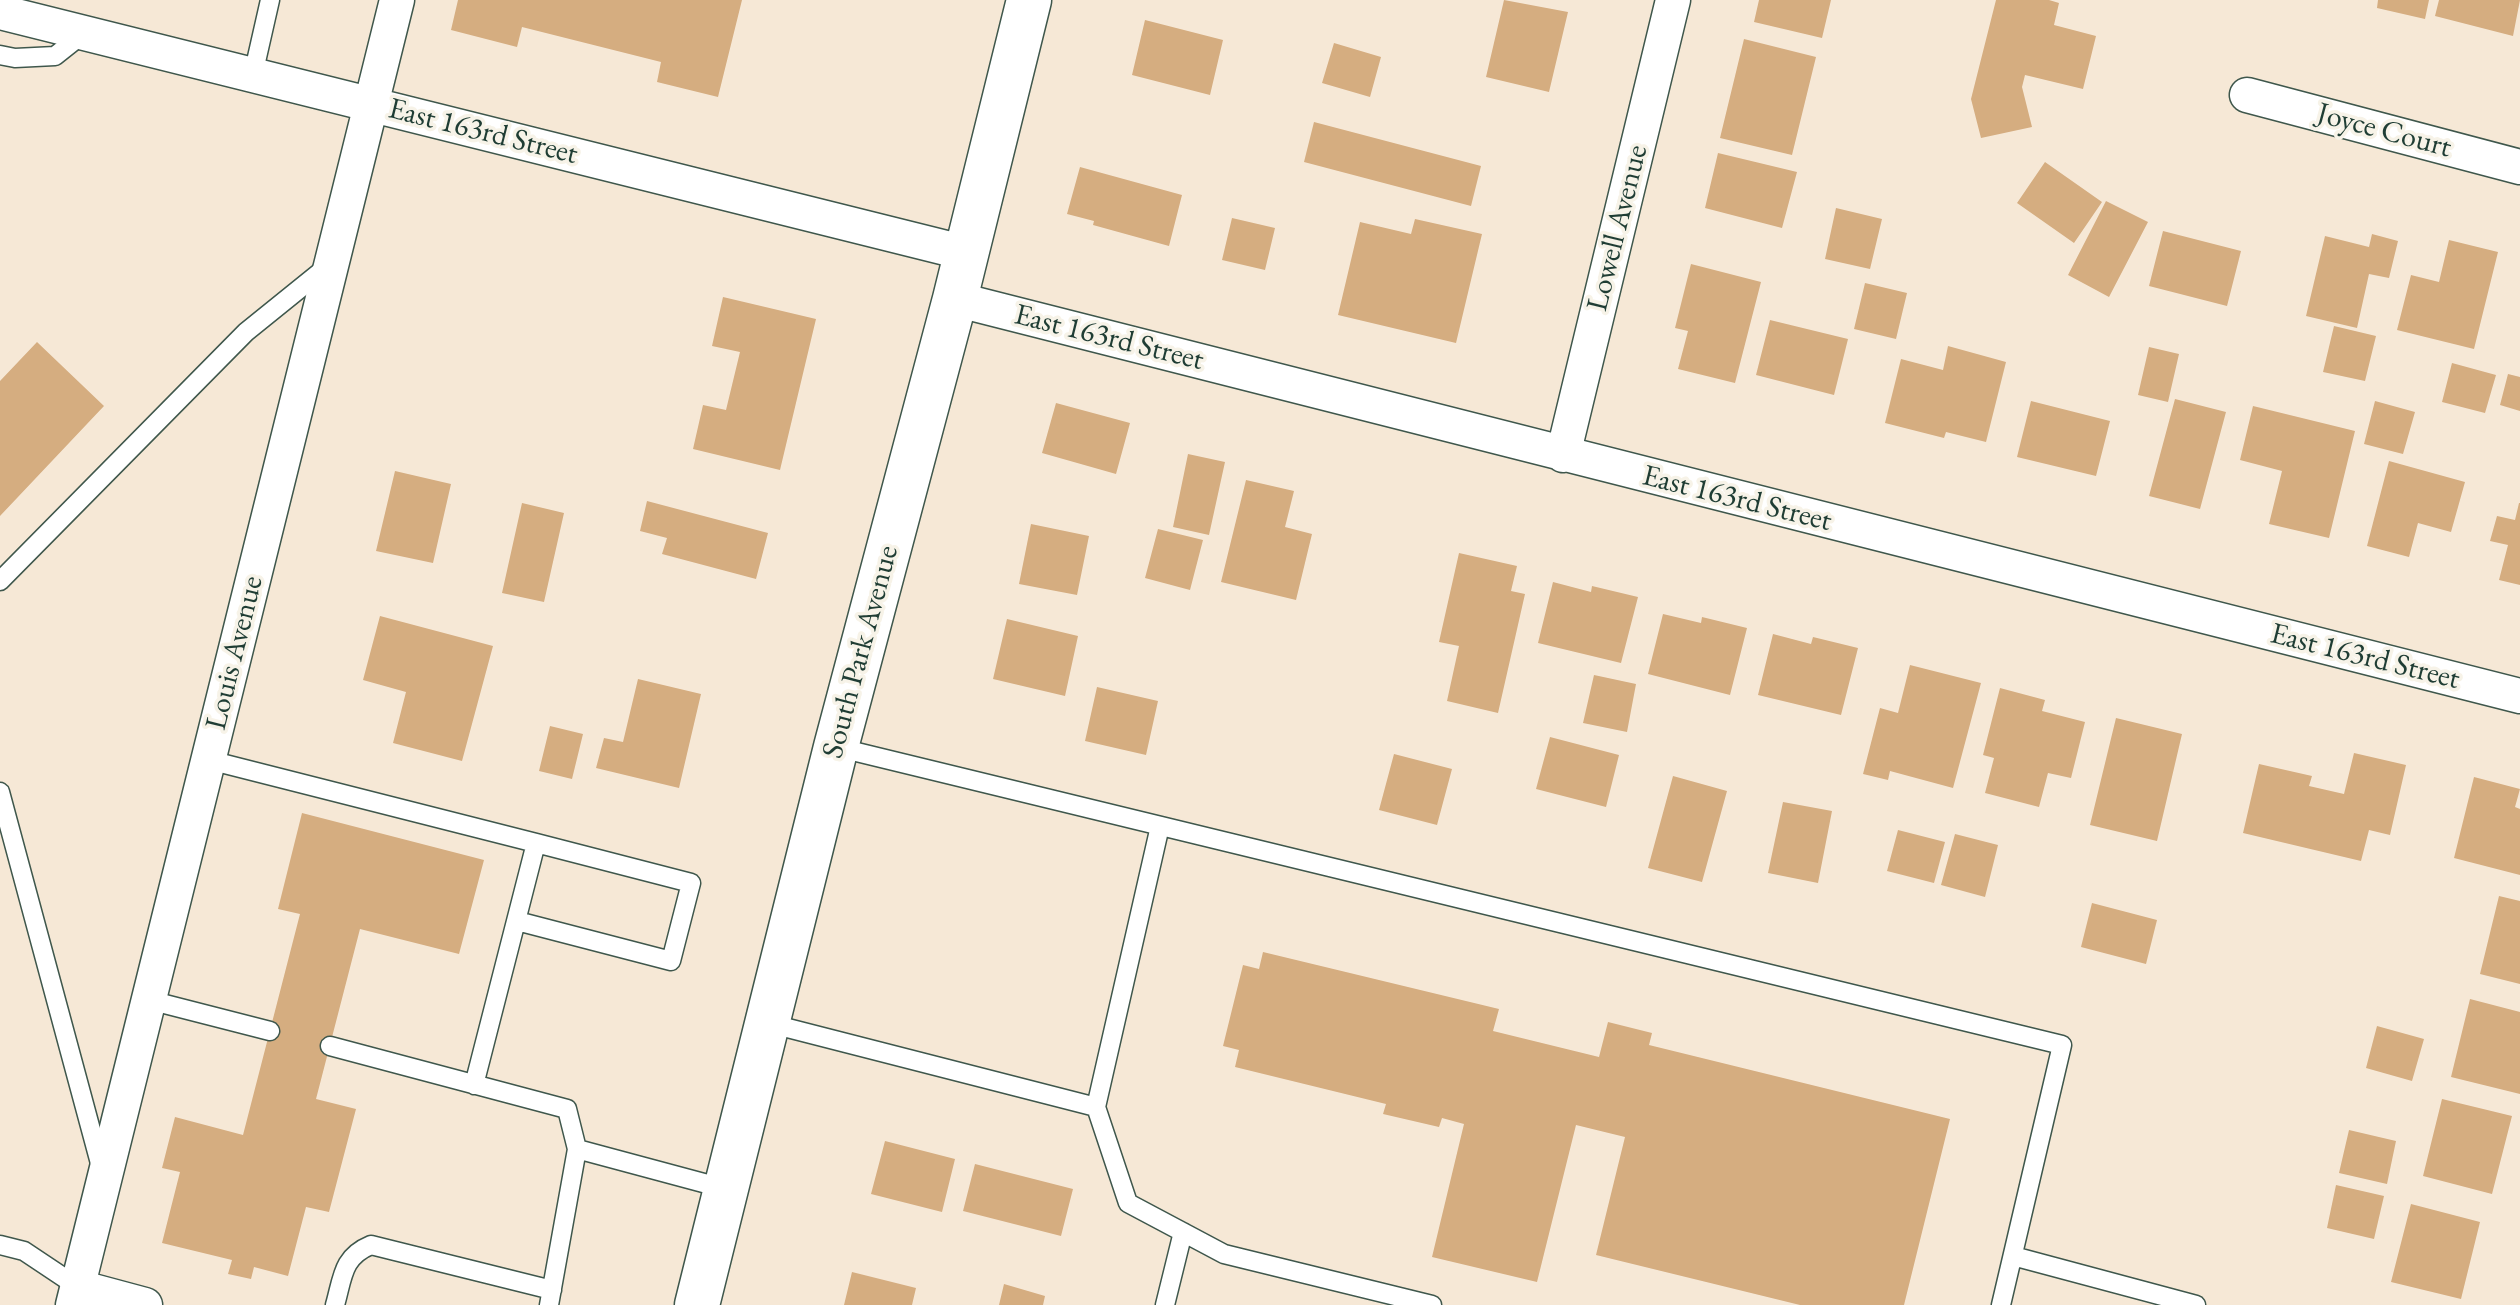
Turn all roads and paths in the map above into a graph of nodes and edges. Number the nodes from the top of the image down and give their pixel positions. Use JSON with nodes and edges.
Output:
{"nodes":[{"id":1,"x":270,"y":0,"type":"edge"},
{"id":2,"x":397,"y":0,"type":"edge"},
{"id":3,"x":1029,"y":0,"type":"edge"},
{"id":4,"x":1673,"y":0,"type":"edge"},
{"id":5,"x":0,"y":12,"type":"edge"},
{"id":6,"x":84,"y":33,"type":"junction"},
{"id":7,"x":0,"y":55,"type":"edge"},
{"id":8,"x":253,"y":75,"type":"junction"},
{"id":9,"x":2247,"y":95,"type":"dead end"},
{"id":10,"x":371,"y":105,"type":"junction"},
{"id":11,"x":2520,"y":167,"type":"edge"},
{"id":12,"x":966,"y":253,"type":"junction"},
{"id":13,"x":331,"y":264,"type":"junction"},
{"id":14,"x":955,"y":299,"type":"junction"},
{"id":15,"x":1563,"y":455,"type":"junction"},
{"id":16,"x":0,"y":581,"type":"edge"},
{"id":17,"x":2520,"y":696,"type":"edge"},
{"id":18,"x":836,"y":747,"type":"junction"},
{"id":19,"x":209,"y":760,"type":"junction"},
{"id":20,"x":0,"y":792,"type":"edge"},
{"id":21,"x":1160,"y":826,"type":"junction"},
{"id":22,"x":536,"y":843,"type":"junction"},
{"id":23,"x":517,"y":921,"type":"junction"},
{"id":24,"x":149,"y":1000,"type":"junction"},
{"id":25,"x":768,"y":1023,"type":"junction"},
{"id":26,"x":270,"y":1031,"type":"dead end"},
{"id":27,"x":330,"y":1046,"type":"dead end"},
{"id":28,"x":474,"y":1085,"type":"junction"},
{"id":29,"x":1096,"y":1107,"type":"junction"},
{"id":30,"x":577,"y":1149,"type":"junction"},
{"id":31,"x":104,"y":1180,"type":"junction"},
{"id":32,"x":726,"y":1189,"type":"junction"},
{"id":33,"x":1183,"y":1232,"type":"junction"},
{"id":34,"x":0,"y":1245,"type":"edge"},
{"id":35,"x":2013,"y":1256,"type":"junction"},
{"id":36,"x":76,"y":1296,"type":"edge"},
{"id":37,"x":550,"y":1297,"type":"edge"},
{"id":38,"x":1395,"y":1301,"type":"edge"},
{"id":39,"x":145,"y":1305,"type":"edge"},
{"id":40,"x":335,"y":1305,"type":"edge"},
{"id":41,"x":697,"y":1305,"type":"edge"},
{"id":42,"x":1165,"y":1305,"type":"edge"},
{"id":43,"x":1432,"y":1305,"type":"edge"},
{"id":44,"x":2001,"y":1305,"type":"edge"},
{"id":45,"x":2196,"y":1305,"type":"edge"}],
"edges":[{"from":1,"to":8,"type":"lane"},
{"from":2,"to":10,"type":"street","name":"Louis Avenue"},
{"from":3,"to":12,"type":"street","name":"South Park Avenue"},
{"from":4,"to":15,"type":"street","name":"Lowell Avenue"},
{"from":5,"to":6,"type":"street","name":"East 163rd Street"},
{"from":6,"to":7,"type":"lane"},
{"from":6,"to":8,"type":"street","name":"East 163rd Street"},
{"from":8,"to":10,"type":"street","name":"East 163rd Street"},
{"from":9,"to":11,"type":"street","name":"Joyce Court"},
{"from":10,"to":12,"type":"street","name":"East 163rd Street"},
{"from":10,"to":13,"type":"street","name":"Louis Avenue"},
{"from":12,"to":14,"type":"street","name":"South Park Avenue"},
{"from":13,"to":16,"type":"lane"},
{"from":13,"to":19,"type":"street","name":"Louis Avenue"},
{"from":14,"to":15,"type":"street","name":"East 163rd Street"},
{"from":14,"to":18,"type":"street","name":"South Park Avenue"},
{"from":15,"to":17,"type":"street","name":"East 163rd Street"},
{"from":18,"to":21,"type":"lane"},
{"from":18,"to":25,"type":"street","name":"South Park Avenue"},
{"from":19,"to":22,"type":"lane"},
{"from":19,"to":24,"type":"street","name":"Louis Avenue"},
{"from":20,"to":31,"type":"lane"},
{"from":21,"to":29,"type":"lane"},
{"from":21,"to":35,"type":"lane"},
{"from":22,"to":23,"type":"lane"},
{"from":22,"to":23,"type":"lane"},
{"from":23,"to":28,"type":"lane"},
{"from":24,"to":26,"type":"lane"},
{"from":24,"to":31,"type":"street","name":"Louis Avenue"},
{"from":25,"to":29,"type":"lane"},
{"from":25,"to":32,"type":"street","name":"South Park Avenue"},
{"from":27,"to":28,"type":"lane"},
{"from":28,"to":30,"type":"lane"},
{"from":29,"to":33,"type":"lane"},
{"from":30,"to":32,"type":"lane"},
{"from":30,"to":37,"type":"lane"},
{"from":31,"to":36,"type":"street","name":"Louis Avenue"},
{"from":32,"to":41,"type":"street","name":"South Park Avenue"},
{"from":33,"to":38,"type":"lane"},
{"from":33,"to":42,"type":"lane"},
{"from":34,"to":36,"type":"lane"},
{"from":35,"to":44,"type":"lane"},
{"from":35,"to":45,"type":"lane"},
{"from":36,"to":39,"type":"street"},
{"from":37,"to":40,"type":"lane"},
{"from":38,"to":43,"type":"lane"}]}
